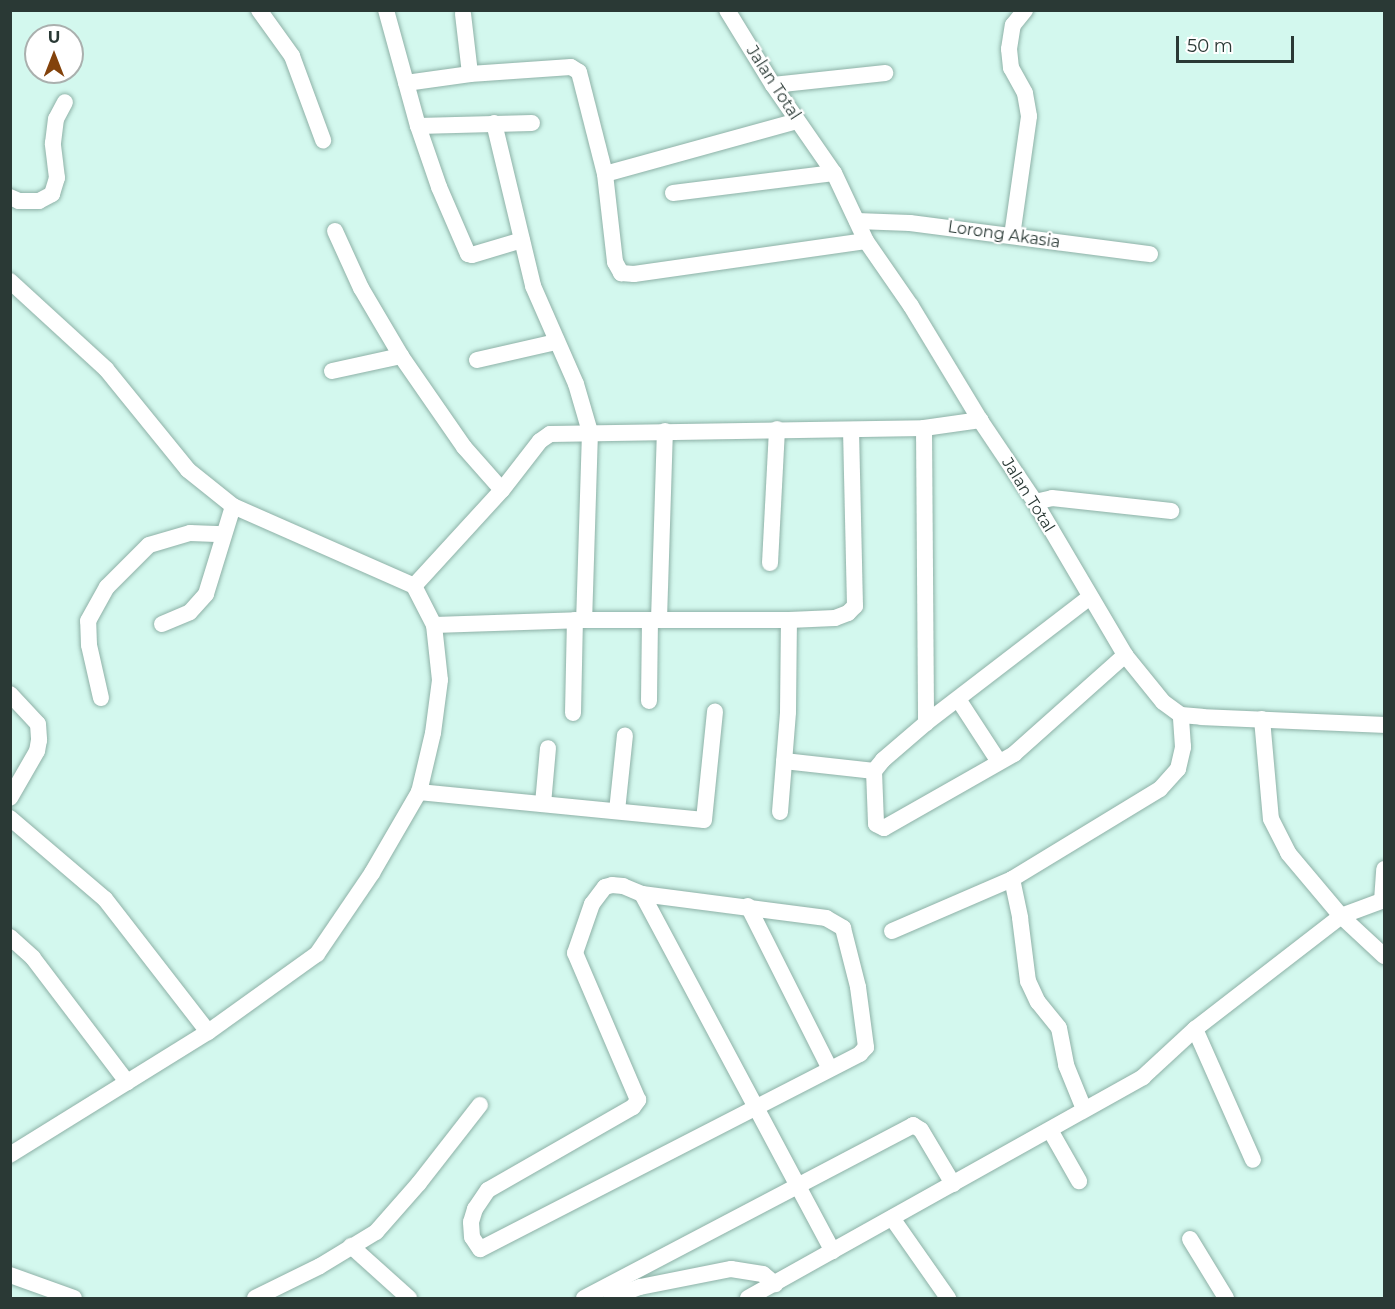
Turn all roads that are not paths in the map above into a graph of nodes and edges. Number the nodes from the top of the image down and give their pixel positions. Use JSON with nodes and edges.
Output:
{"nodes":[{"id":1,"x":259,"y":10,"type":"edge"},
{"id":2,"x":386,"y":10,"type":"edge"},
{"id":3,"x":727,"y":10,"type":"edge"},
{"id":4,"x":1025,"y":10,"type":"edge"},
{"id":5,"x":463,"y":14,"type":"dead end"},
{"id":6,"x":885,"y":73,"type":"dead end"},
{"id":7,"x":470,"y":74,"type":"junction"},
{"id":8,"x":406,"y":83,"type":"junction"},
{"id":9,"x":773,"y":85,"type":"junction"},
{"id":10,"x":65,"y":102,"type":"dead end"},
{"id":11,"x":797,"y":121,"type":"junction"},
{"id":12,"x":494,"y":123,"type":"junction"},
{"id":13,"x":532,"y":123,"type":"dead end"},
{"id":14,"x":418,"y":126,"type":"junction"},
{"id":15,"x":323,"y":140,"type":"dead end"},
{"id":16,"x":834,"y":173,"type":"junction"},
{"id":17,"x":605,"y":174,"type":"junction"},
{"id":18,"x":673,"y":193,"type":"dead end"},
{"id":19,"x":10,"y":197,"type":"edge"},
{"id":20,"x":857,"y":221,"type":"junction"},
{"id":21,"x":335,"y":231,"type":"dead end"},
{"id":22,"x":1012,"y":236,"type":"junction"},
{"id":23,"x":522,"y":240,"type":"junction"},
{"id":24,"x":866,"y":241,"type":"junction"},
{"id":25,"x":1150,"y":254,"type":"dead end"},
{"id":26,"x":10,"y":281,"type":"edge"},
{"id":27,"x":556,"y":342,"type":"junction"},
{"id":28,"x":401,"y":356,"type":"junction"},
{"id":29,"x":477,"y":360,"type":"dead end"},
{"id":30,"x":332,"y":371,"type":"dead end"},
{"id":31,"x":980,"y":420,"type":"junction"},
{"id":32,"x":924,"y":428,"type":"junction"},
{"id":33,"x":777,"y":429,"type":"junction"},
{"id":34,"x":851,"y":430,"type":"junction"},
{"id":35,"x":665,"y":431,"type":"junction"},
{"id":36,"x":590,"y":432,"type":"junction"},
{"id":37,"x":502,"y":490,"type":"junction"},
{"id":38,"x":1035,"y":502,"type":"junction"},
{"id":39,"x":233,"y":506,"type":"junction"},
{"id":40,"x":1171,"y":511,"type":"dead end"},
{"id":41,"x":223,"y":534,"type":"junction"},
{"id":42,"x":770,"y":563,"type":"dead end"},
{"id":43,"x":414,"y":586,"type":"junction"},
{"id":44,"x":1089,"y":597,"type":"junction"},
{"id":45,"x":580,"y":620,"type":"junction"},
{"id":46,"x":655,"y":620,"type":"junction"},
{"id":47,"x":789,"y":620,"type":"junction"},
{"id":48,"x":162,"y":624,"type":"dead end"},
{"id":49,"x":434,"y":625,"type":"junction"},
{"id":50,"x":1125,"y":655,"type":"junction"},
{"id":51,"x":10,"y":694,"type":"edge"},
{"id":52,"x":101,"y":698,"type":"dead end"},
{"id":53,"x":958,"y":699,"type":"junction"},
{"id":54,"x":649,"y":701,"type":"dead end"},
{"id":55,"x":715,"y":712,"type":"dead end"},
{"id":56,"x":573,"y":713,"type":"dead end"},
{"id":57,"x":1181,"y":715,"type":"junction"},
{"id":58,"x":1262,"y":719,"type":"junction"},
{"id":59,"x":926,"y":723,"type":"junction"},
{"id":60,"x":1384,"y":725,"type":"edge"},
{"id":61,"x":625,"y":735,"type":"dead end"},
{"id":62,"x":548,"y":748,"type":"dead end"},
{"id":63,"x":784,"y":761,"type":"junction"},
{"id":64,"x":999,"y":762,"type":"junction"},
{"id":65,"x":874,"y":771,"type":"junction"},
{"id":66,"x":419,"y":792,"type":"junction"},
{"id":67,"x":10,"y":798,"type":"edge"},
{"id":68,"x":543,"y":804,"type":"junction"},
{"id":69,"x":617,"y":811,"type":"junction"},
{"id":70,"x":780,"y":812,"type":"dead end"},
{"id":71,"x":10,"y":818,"type":"edge"},
{"id":72,"x":1384,"y":869,"type":"edge"},
{"id":73,"x":1012,"y":879,"type":"junction"},
{"id":74,"x":642,"y":894,"type":"junction"},
{"id":75,"x":1383,"y":901,"type":"edge"},
{"id":76,"x":748,"y":906,"type":"junction"},
{"id":77,"x":1341,"y":916,"type":"junction"},
{"id":78,"x":892,"y":931,"type":"dead end"},
{"id":79,"x":10,"y":937,"type":"edge"},
{"id":80,"x":1384,"y":956,"type":"edge"},
{"id":81,"x":1195,"y":1029,"type":"junction"},
{"id":82,"x":207,"y":1032,"type":"junction"},
{"id":83,"x":829,"y":1067,"type":"junction"},
{"id":84,"x":127,"y":1082,"type":"junction"},
{"id":85,"x":480,"y":1105,"type":"dead end"},
{"id":86,"x":755,"y":1107,"type":"junction"},
{"id":87,"x":1084,"y":1109,"type":"junction"},
{"id":88,"x":1050,"y":1130,"type":"junction"},
{"id":89,"x":10,"y":1155,"type":"edge"},
{"id":90,"x":1253,"y":1160,"type":"dead end"},
{"id":91,"x":1079,"y":1181,"type":"dead end"},
{"id":92,"x":953,"y":1184,"type":"junction"},
{"id":93,"x":797,"y":1187,"type":"junction"},
{"id":94,"x":892,"y":1218,"type":"junction"},
{"id":95,"x":1190,"y":1239,"type":"dead end"},
{"id":96,"x":351,"y":1246,"type":"junction"},
{"id":97,"x":833,"y":1251,"type":"junction"},
{"id":98,"x":10,"y":1275,"type":"edge"},
{"id":99,"x":775,"y":1284,"type":"junction"},
{"id":100,"x":74,"y":1299,"type":"edge"},
{"id":101,"x":255,"y":1299,"type":"edge"},
{"id":102,"x":410,"y":1299,"type":"edge"},
{"id":103,"x":584,"y":1299,"type":"edge"},
{"id":104,"x":611,"y":1299,"type":"edge"},
{"id":105,"x":748,"y":1299,"type":"edge"},
{"id":106,"x":948,"y":1299,"type":"edge"},
{"id":107,"x":1226,"y":1299,"type":"edge"}],
"edges":[{"from":1,"to":15,"type":"street"},
{"from":2,"to":8,"type":"street"},
{"from":3,"to":9,"type":"street","name":"Jalan Total"},
{"from":4,"to":22,"type":"street"},
{"from":5,"to":7,"type":"street"},
{"from":6,"to":9,"type":"street"},
{"from":7,"to":8,"type":"street"},
{"from":7,"to":17,"type":"street"},
{"from":8,"to":14,"type":"street"},
{"from":9,"to":11,"type":"street","name":"Jalan Total"},
{"from":10,"to":19,"type":"street"},
{"from":11,"to":16,"type":"street","name":"Jalan Total"},
{"from":11,"to":17,"type":"street"},
{"from":12,"to":13,"type":"street"},
{"from":12,"to":14,"type":"street"},
{"from":12,"to":23,"type":"street"},
{"from":14,"to":23,"type":"street"},
{"from":16,"to":18,"type":"street"},
{"from":16,"to":20,"type":"street","name":"Jalan Total"},
{"from":17,"to":24,"type":"street"},
{"from":20,"to":22,"type":"street","name":"Lorong Akasia"},
{"from":20,"to":24,"type":"street","name":"Jalan Total"},
{"from":21,"to":28,"type":"street"},
{"from":22,"to":25,"type":"street","name":"Lorong Akasia"},
{"from":23,"to":27,"type":"street"},
{"from":24,"to":31,"type":"street","name":"Jalan Total"},
{"from":26,"to":39,"type":"street"},
{"from":27,"to":29,"type":"street"},
{"from":27,"to":36,"type":"street"},
{"from":28,"to":30,"type":"street"},
{"from":28,"to":37,"type":"street"},
{"from":31,"to":32,"type":"street"},
{"from":31,"to":38,"type":"street","name":"Jalan Total"},
{"from":32,"to":34,"type":"street"},
{"from":32,"to":59,"type":"street"},
{"from":33,"to":34,"type":"street"},
{"from":33,"to":35,"type":"street"},
{"from":33,"to":42,"type":"street"},
{"from":34,"to":47,"type":"street"},
{"from":35,"to":36,"type":"street"},
{"from":35,"to":46,"type":"street"},
{"from":36,"to":37,"type":"street"},
{"from":36,"to":45,"type":"street"},
{"from":37,"to":43,"type":"street"},
{"from":38,"to":40,"type":"street"},
{"from":38,"to":44,"type":"street","name":"Jalan Total"},
{"from":39,"to":41,"type":"street"},
{"from":39,"to":43,"type":"street"},
{"from":41,"to":48,"type":"street"},
{"from":41,"to":52,"type":"street"},
{"from":43,"to":49,"type":"street"},
{"from":44,"to":50,"type":"street","name":"Jalan Total"},
{"from":44,"to":53,"type":"street"},
{"from":45,"to":46,"type":"street"},
{"from":45,"to":49,"type":"street"},
{"from":45,"to":56,"type":"street"},
{"from":46,"to":47,"type":"street"},
{"from":46,"to":54,"type":"street"},
{"from":47,"to":63,"type":"street"},
{"from":49,"to":66,"type":"street"},
{"from":50,"to":57,"type":"street","name":"Jalan Total"},
{"from":50,"to":64,"type":"street"},
{"from":51,"to":67,"type":"street"},
{"from":53,"to":59,"type":"street"},
{"from":53,"to":64,"type":"street"},
{"from":55,"to":69,"type":"street"},
{"from":57,"to":58,"type":"street"},
{"from":57,"to":73,"type":"street"},
{"from":58,"to":60,"type":"street"},
{"from":58,"to":77,"type":"street"},
{"from":59,"to":65,"type":"street"},
{"from":61,"to":69,"type":"street"},
{"from":62,"to":68,"type":"street"},
{"from":63,"to":65,"type":"street"},
{"from":63,"to":70,"type":"street"},
{"from":64,"to":65,"type":"street"},
{"from":66,"to":68,"type":"street"},
{"from":66,"to":82,"type":"street"},
{"from":68,"to":69,"type":"street"},
{"from":71,"to":82,"type":"street"},
{"from":72,"to":75,"type":"street"},
{"from":73,"to":78,"type":"street"},
{"from":73,"to":87,"type":"street"},
{"from":74,"to":76,"type":"street"},
{"from":74,"to":86,"type":"street"},
{"from":74,"to":86,"type":"street"},
{"from":75,"to":77,"type":"street"},
{"from":76,"to":83,"type":"street"},
{"from":76,"to":83,"type":"street"},
{"from":77,"to":80,"type":"street"},
{"from":77,"to":81,"type":"street"},
{"from":79,"to":84,"type":"street"},
{"from":81,"to":87,"type":"street"},
{"from":81,"to":90,"type":"street"},
{"from":82,"to":84,"type":"street"},
{"from":83,"to":86,"type":"street"},
{"from":84,"to":89,"type":"street"},
{"from":85,"to":96,"type":"street"},
{"from":86,"to":93,"type":"street"},
{"from":87,"to":88,"type":"street"},
{"from":88,"to":91,"type":"street"},
{"from":88,"to":92,"type":"street"},
{"from":92,"to":93,"type":"street"},
{"from":92,"to":94,"type":"street"},
{"from":93,"to":97,"type":"street"},
{"from":93,"to":103,"type":"street"},
{"from":94,"to":97,"type":"street"},
{"from":94,"to":106,"type":"street"},
{"from":95,"to":107,"type":"street"},
{"from":96,"to":101,"type":"street"},
{"from":96,"to":102,"type":"street"},
{"from":97,"to":99,"type":"street"},
{"from":98,"to":100,"type":"street"},
{"from":99,"to":104,"type":"street"},
{"from":99,"to":105,"type":"street"}]}
